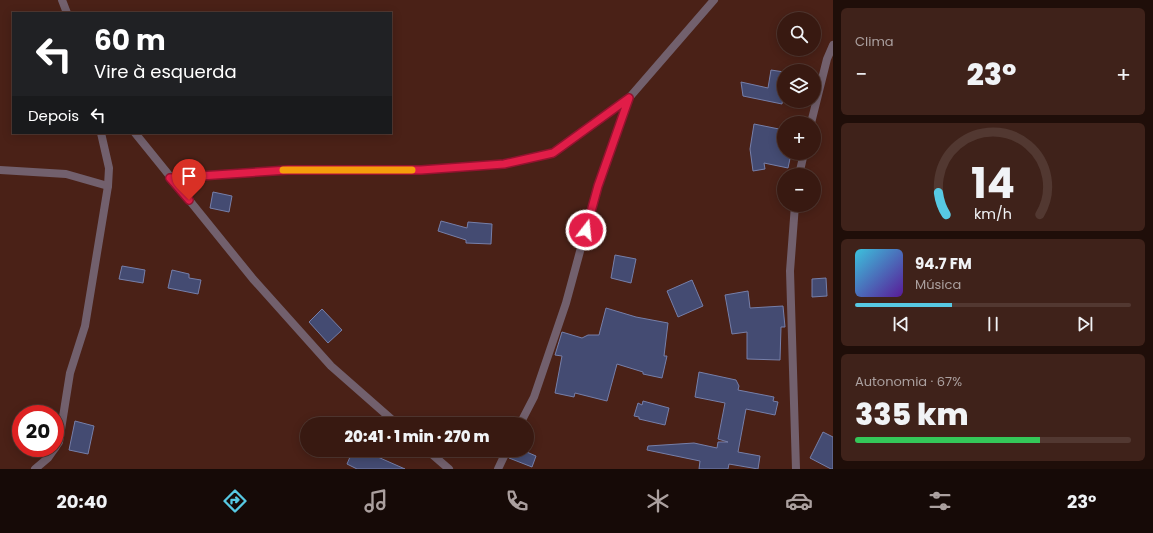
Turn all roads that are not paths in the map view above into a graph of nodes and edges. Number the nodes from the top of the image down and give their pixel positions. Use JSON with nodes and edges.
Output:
{"nodes":[{"id":1,"x":62,"y":0,"type":"edge"},
{"id":2,"x":714,"y":0,"type":"edge"},
{"id":3,"x":67,"y":12,"type":"edge"},
{"id":4,"x":833,"y":45,"type":"edge"},
{"id":5,"x":629,"y":98,"type":"junction"},
{"id":6,"x":813,"y":116,"type":"edge"},
{"id":7,"x":101,"y":134,"type":"edge"},
{"id":8,"x":136,"y":134,"type":"edge"},
{"id":9,"x":0,"y":170,"type":"edge"},
{"id":10,"x":170,"y":178,"type":"junction"},
{"id":11,"x":108,"y":186,"type":"junction"},
{"id":12,"x":794,"y":212,"type":"edge"},
{"id":13,"x":64,"y":411,"type":"edge"},
{"id":14,"x":389,"y":417,"type":"edge"},
{"id":15,"x":524,"y":417,"type":"edge"},
{"id":16,"x":49,"y":457,"type":"edge"},
{"id":17,"x":435,"y":457,"type":"edge"},
{"id":18,"x":503,"y":457,"type":"edge"},
{"id":19,"x":35,"y":469,"type":"edge"},
{"id":20,"x":449,"y":469,"type":"edge"},
{"id":21,"x":498,"y":469,"type":"edge"},
{"id":22,"x":796,"y":469,"type":"edge"}],
"edges":[{"from":1,"to":3,"type":"lane"},
{"from":2,"to":5,"type":"lane"},
{"from":4,"to":6,"type":"lane"},
{"from":5,"to":10,"type":"lane"},
{"from":5,"to":15,"type":"lane"},
{"from":7,"to":11,"type":"lane"},
{"from":8,"to":10,"type":"lane"},
{"from":9,"to":11,"type":"lane"},
{"from":10,"to":14,"type":"lane"},
{"from":11,"to":13,"type":"lane"},
{"from":12,"to":22,"type":"lane"},
{"from":16,"to":19,"type":"lane"},
{"from":17,"to":20,"type":"lane"},
{"from":18,"to":21,"type":"lane"}]}
